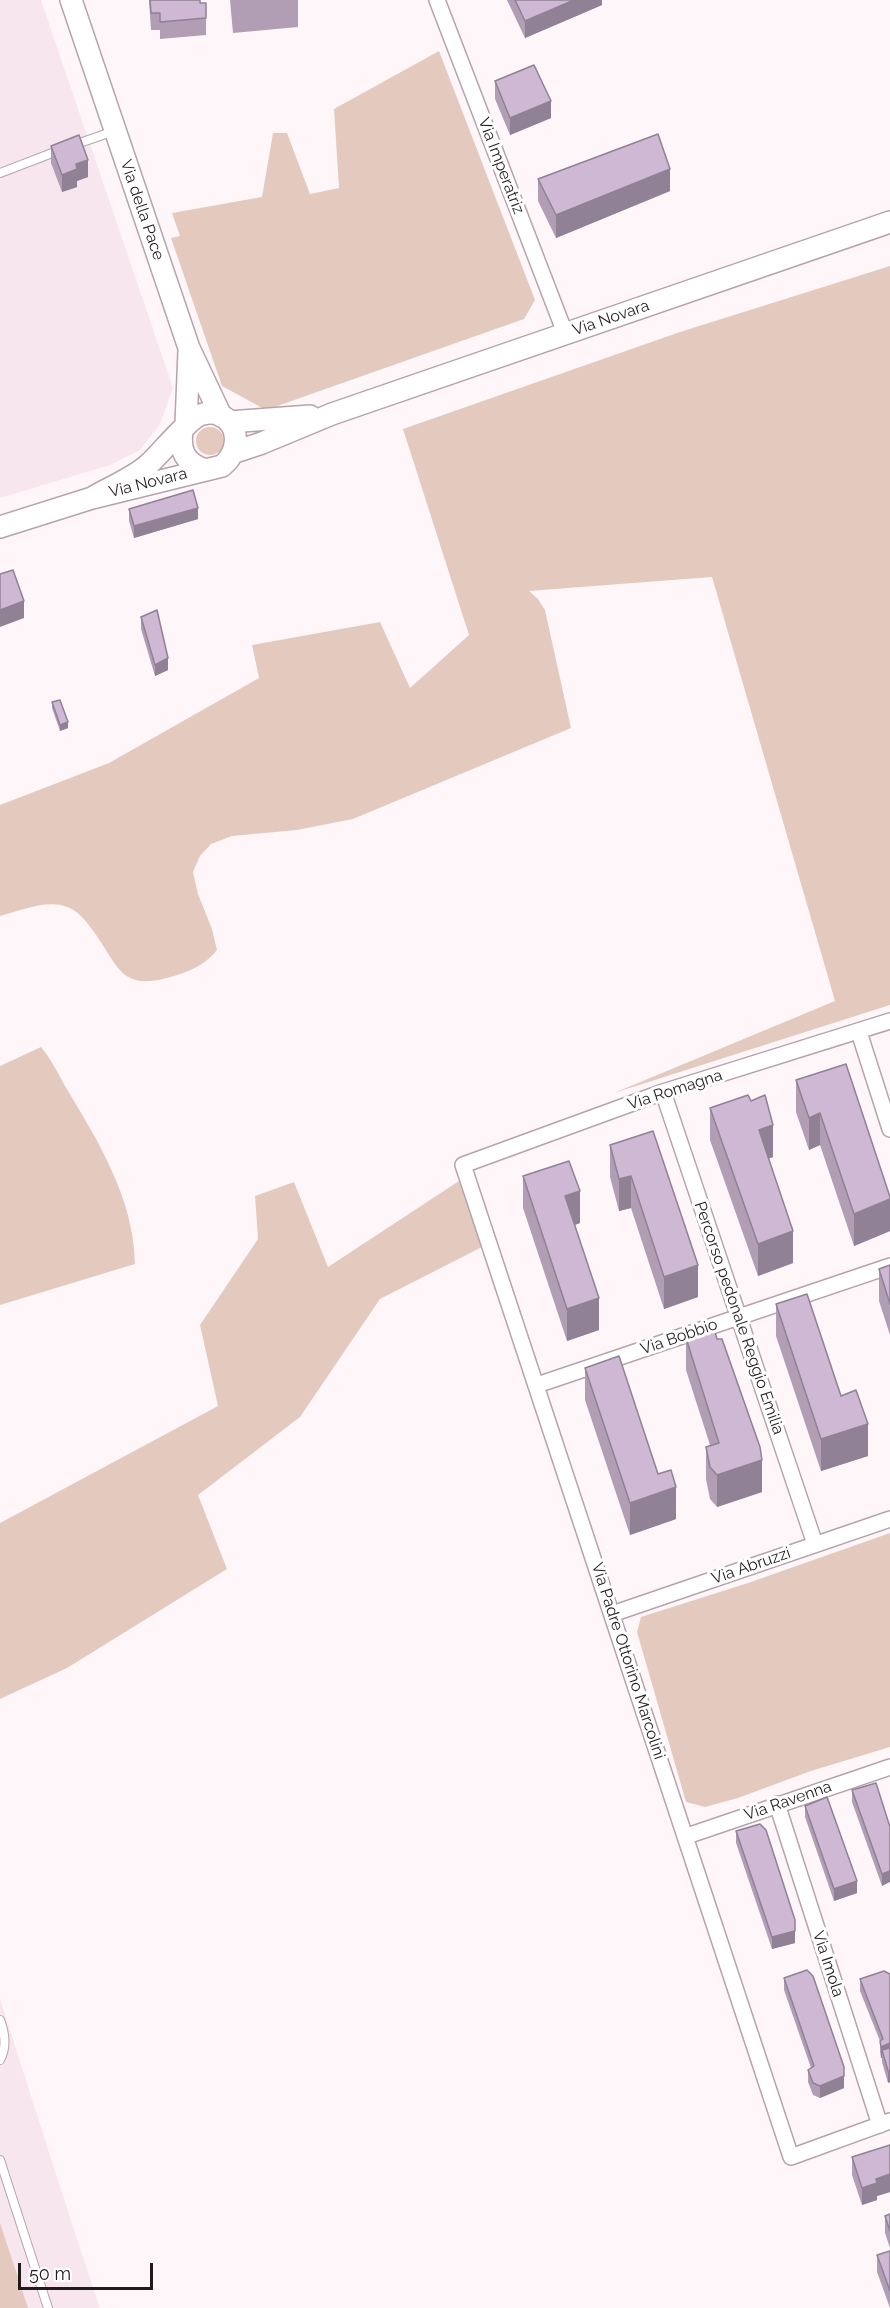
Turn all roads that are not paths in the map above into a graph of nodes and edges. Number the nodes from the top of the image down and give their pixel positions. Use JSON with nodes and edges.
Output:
{"nodes":[{"id":1,"x":71,"y":0,"type":"edge"},
{"id":2,"x":437,"y":0,"type":"edge"},
{"id":3,"x":115,"y":130,"type":"junction"},
{"id":4,"x":0,"y":173,"type":"edge"},
{"id":5,"x":890,"y":222,"type":"edge"},
{"id":6,"x":565,"y":333,"type":"junction"},
{"id":7,"x":189,"y":348,"type":"junction"},
{"id":8,"x":332,"y":414,"type":"junction"},
{"id":9,"x":225,"y":419,"type":"junction"},
{"id":10,"x":184,"y":428,"type":"junction"},
{"id":11,"x":235,"y":452,"type":"junction"},
{"id":12,"x":203,"y":469,"type":"junction"},
{"id":13,"x":92,"y":498,"type":"junction"},
{"id":14,"x":0,"y":527,"type":"edge"},
{"id":15,"x":890,"y":1021,"type":"edge"},
{"id":16,"x":859,"y":1032,"type":"junction"},
{"id":17,"x":663,"y":1092,"type":"junction"},
{"id":18,"x":890,"y":1129,"type":"edge"},
{"id":19,"x":463,"y":1165,"type":"joint"},
{"id":20,"x":890,"y":1266,"type":"edge"},
{"id":21,"x":739,"y":1317,"type":"junction"},
{"id":22,"x":537,"y":1385,"type":"junction"},
{"id":23,"x":890,"y":1519,"type":"edge"},
{"id":24,"x":815,"y":1544,"type":"junction"},
{"id":25,"x":612,"y":1614,"type":"junction"},
{"id":26,"x":890,"y":1767,"type":"edge"},
{"id":27,"x":777,"y":1804,"type":"junction"},
{"id":28,"x":687,"y":1836,"type":"junction"},
{"id":29,"x":0,"y":2019,"type":"edge"},
{"id":30,"x":0,"y":2060,"type":"edge"},
{"id":31,"x":885,"y":2123,"type":"edge"},
{"id":32,"x":0,"y":2160,"type":"edge"},
{"id":33,"x":48,"y":2308,"type":"edge"}],
"edges":[{"from":1,"to":3,"type":"street","name":"Via della Pace"},
{"from":2,"to":6,"type":"street","name":"Via Imperatriz"},
{"from":3,"to":4,"type":"lane"},
{"from":3,"to":7,"type":"street","name":"Via della Pace"},
{"from":5,"to":6,"type":"street","name":"Via Novara"},
{"from":6,"to":8,"type":"street","name":"Via Novara"},
{"from":7,"to":9,"type":"street","name":"Via della Pace"},
{"from":7,"to":10,"type":"street"},
{"from":8,"to":9,"type":"street","name":"Via Novara"},
{"from":8,"to":11,"type":"street","name":"Via Novara"},
{"from":9,"to":10,"type":"street","name":"Via Novara"},
{"from":9,"to":11,"type":"street"},
{"from":10,"to":12,"type":"street","name":"Via Novara"},
{"from":10,"to":13,"type":"street","name":"Via Novara"},
{"from":11,"to":12,"type":"street","name":"Via Novara"},
{"from":12,"to":13,"type":"street","name":"Via Novara"},
{"from":13,"to":14,"type":"street","name":"Via Novara"},
{"from":15,"to":16,"type":"street","name":"Via Romagna"},
{"from":16,"to":17,"type":"street","name":"Via Romagna"},
{"from":16,"to":18,"type":"street"},
{"from":17,"to":19,"type":"street","name":"Via Romagna"},
{"from":17,"to":21,"type":"street","name":"Percorso pedonale Reggio Emilia"},
{"from":19,"to":22,"type":"street","name":"Via Padre Ottorino Marcolini"},
{"from":20,"to":21,"type":"street","name":"Via Bobbio"},
{"from":21,"to":22,"type":"street","name":"Via Bobbio"},
{"from":21,"to":24,"type":"street","name":"Percorso pedonale Reggio Emilia"},
{"from":22,"to":25,"type":"street","name":"Via Padre Ottorino Marcolini"},
{"from":23,"to":24,"type":"street","name":"Via Abruzzi"},
{"from":24,"to":25,"type":"street","name":"Via Abruzzi"},
{"from":25,"to":28,"type":"street","name":"Via Padre Ottorino Marcolini"},
{"from":26,"to":27,"type":"street","name":"Via Ravenna"},
{"from":27,"to":28,"type":"street","name":"Via Ravenna"},
{"from":27,"to":31,"type":"street","name":"Via Imola"},
{"from":28,"to":31,"type":"street","name":"Via Padre Ottorino Marcolini"},
{"from":29,"to":30,"type":"lane"},
{"from":32,"to":33,"type":"lane"}]}
